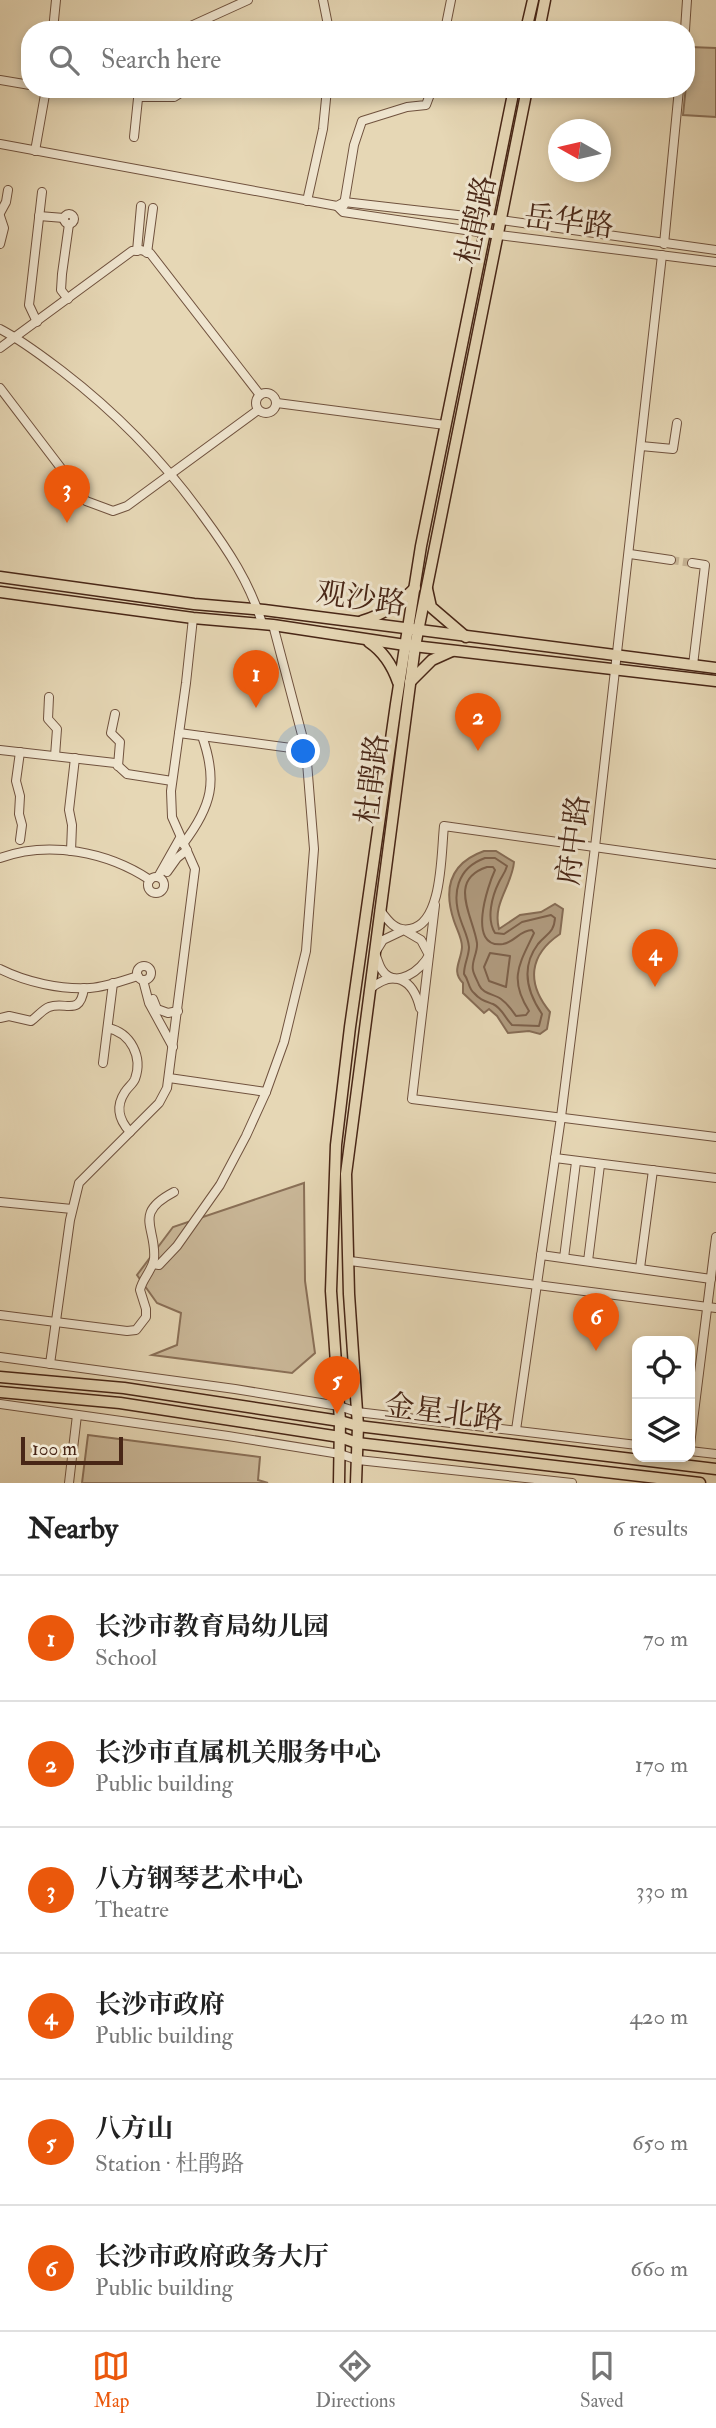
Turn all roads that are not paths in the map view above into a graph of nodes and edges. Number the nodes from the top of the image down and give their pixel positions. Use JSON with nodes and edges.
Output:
{"nodes":[{"id":1,"x":56,"y":0,"type":"edge"},
{"id":2,"x":248,"y":0,"type":"edge"},
{"id":3,"x":323,"y":0,"type":"edge"},
{"id":4,"x":451,"y":0,"type":"edge"},
{"id":5,"x":533,"y":0,"type":"edge"},
{"id":6,"x":545,"y":0,"type":"edge"},
{"id":7,"x":687,"y":0,"type":"edge"},
{"id":8,"x":54,"y":21,"type":"edge"},
{"id":9,"x":202,"y":21,"type":"edge"},
{"id":10,"x":327,"y":21,"type":"edge"},
{"id":11,"x":446,"y":21,"type":"edge"},
{"id":12,"x":528,"y":21,"type":"edge"},
{"id":13,"x":541,"y":21,"type":"edge"},
{"id":14,"x":686,"y":21,"type":"edge"},
{"id":15,"x":0,"y":80,"type":"edge"},
{"id":16,"x":21,"y":84,"type":"edge"},
{"id":17,"x":44,"y":98,"type":"edge"},
{"id":18,"x":138,"y":98,"type":"edge"},
{"id":19,"x":326,"y":98,"type":"edge"},
{"id":20,"x":429,"y":98,"type":"edge"},
{"id":21,"x":512,"y":98,"type":"edge"},
{"id":22,"x":525,"y":98,"type":"edge"},
{"id":23,"x":678,"y":98,"type":"edge"},
{"id":24,"x":134,"y":137,"type":"dead end"},
{"id":25,"x":0,"y":144,"type":"edge"},
{"id":26,"x":35,"y":151,"type":"junction"},
{"id":27,"x":8,"y":190,"type":"dead end"},
{"id":28,"x":42,"y":192,"type":"dead end"},
{"id":29,"x":307,"y":201,"type":"junction"},
{"id":30,"x":141,"y":206,"type":"dead end"},
{"id":31,"x":341,"y":206,"type":"junction"},
{"id":32,"x":153,"y":208,"type":"dead end"},
{"id":33,"x":0,"y":215,"type":"edge"},
{"id":34,"x":39,"y":216,"type":"junction"},
{"id":35,"x":487,"y":218,"type":"junction"},
{"id":36,"x":501,"y":220,"type":"junction"},
{"id":37,"x":485,"y":233,"type":"junction"},
{"id":38,"x":499,"y":235,"type":"junction"},
{"id":39,"x":0,"y":244,"type":"edge"},
{"id":40,"x":664,"y":244,"type":"junction"},
{"id":41,"x":716,"y":250,"type":"edge"},
{"id":42,"x":136,"y":251,"type":"junction"},
{"id":43,"x":148,"y":253,"type":"junction"},
{"id":44,"x":662,"y":255,"type":"junction"},
{"id":45,"x":716,"y":262,"type":"edge"},
{"id":46,"x":68,"y":299,"type":"junction"},
{"id":47,"x":37,"y":322,"type":"junction"},
{"id":48,"x":0,"y":329,"type":"edge"},
{"id":49,"x":13,"y":336,"type":"junction"},
{"id":50,"x":0,"y":348,"type":"edge"},
{"id":51,"x":0,"y":388,"type":"edge"},
{"id":52,"x":260,"y":395,"type":"junction"},
{"id":53,"x":276,"y":403,"type":"junction"},
{"id":54,"x":258,"y":410,"type":"junction"},
{"id":55,"x":677,"y":423,"type":"dead end"},
{"id":56,"x":446,"y":425,"type":"junction"},
{"id":57,"x":641,"y":446,"type":"junction"},
{"id":58,"x":172,"y":473,"type":"junction"},
{"id":59,"x":629,"y":554,"type":"junction"},
{"id":60,"x":671,"y":561,"type":"tunnel mouth"},
{"id":61,"x":692,"y":563,"type":"dead end"},
{"id":62,"x":0,"y":577,"type":"edge"},
{"id":63,"x":426,"y":583,"type":"junction"},
{"id":64,"x":415,"y":588,"type":"junction"},
{"id":65,"x":0,"y":592,"type":"edge"},
{"id":66,"x":258,"y":610,"type":"junction"},
{"id":67,"x":193,"y":618,"type":"junction"},
{"id":68,"x":357,"y":623,"type":"junction"},
{"id":69,"x":268,"y":624,"type":"junction"},
{"id":70,"x":413,"y":630,"type":"junction"},
{"id":71,"x":466,"y":637,"type":"junction"},
{"id":72,"x":364,"y":639,"type":"junction"},
{"id":73,"x":410,"y":646,"type":"junction"},
{"id":74,"x":455,"y":650,"type":"junction"},
{"id":75,"x":618,"y":656,"type":"junction"},
{"id":76,"x":693,"y":665,"type":"junction"},
{"id":77,"x":716,"y":668,"type":"edge"},
{"id":78,"x":617,"y":669,"type":"junction"},
{"id":79,"x":716,"y":681,"type":"edge"},
{"id":80,"x":405,"y":683,"type":"junction"},
{"id":81,"x":50,"y":697,"type":"dead end"},
{"id":82,"x":115,"y":714,"type":"dead end"},
{"id":83,"x":179,"y":733,"type":"junction"},
{"id":84,"x":202,"y":736,"type":"junction"},
{"id":85,"x":0,"y":750,"type":"edge"},
{"id":86,"x":306,"y":750,"type":"junction"},
{"id":87,"x":20,"y":752,"type":"junction"},
{"id":88,"x":55,"y":756,"type":"junction"},
{"id":89,"x":75,"y":758,"type":"junction"},
{"id":90,"x":118,"y":766,"type":"junction"},
{"id":91,"x":172,"y":781,"type":"junction"},
{"id":92,"x":20,"y":840,"type":"dead end"},
{"id":93,"x":183,"y":844,"type":"junction"},
{"id":94,"x":596,"y":847,"type":"junction"},
{"id":95,"x":71,"y":851,"type":"junction"},
{"id":96,"x":0,"y":858,"type":"edge"},
{"id":97,"x":716,"y":864,"type":"edge"},
{"id":98,"x":157,"y":879,"type":"junction"},
{"id":99,"x":435,"y":905,"type":"junction"},
{"id":100,"x":380,"y":910,"type":"junction"},
{"id":101,"x":404,"y":930,"type":"junction"},
{"id":102,"x":375,"y":953,"type":"junction"},
{"id":103,"x":429,"y":955,"type":"junction"},
{"id":104,"x":0,"y":968,"type":"edge"},
{"id":105,"x":392,"y":977,"type":"junction"},
{"id":106,"x":143,"y":978,"type":"junction"},
{"id":107,"x":113,"y":983,"type":"junction"},
{"id":108,"x":84,"y":988,"type":"junction"},
{"id":109,"x":370,"y":989,"type":"junction"},
{"id":110,"x":178,"y":1011,"type":"junction"},
{"id":111,"x":422,"y":1014,"type":"junction"},
{"id":112,"x":0,"y":1018,"type":"edge"},
{"id":113,"x":108,"y":1028,"type":"junction"},
{"id":114,"x":173,"y":1048,"type":"junction"},
{"id":115,"x":103,"y":1063,"type":"dead end"},
{"id":116,"x":169,"y":1078,"type":"junction"},
{"id":117,"x":267,"y":1092,"type":"junction"},
{"id":118,"x":561,"y":1118,"type":"junction"},
{"id":119,"x":130,"y":1132,"type":"junction"},
{"id":120,"x":716,"y":1137,"type":"edge"},
{"id":121,"x":555,"y":1158,"type":"junction"},
{"id":122,"x":576,"y":1162,"type":"junction"},
{"id":123,"x":600,"y":1165,"type":"junction"},
{"id":124,"x":653,"y":1170,"type":"junction"},
{"id":125,"x":716,"y":1178,"type":"edge"},
{"id":126,"x":174,"y":1192,"type":"dead end"},
{"id":127,"x":0,"y":1202,"type":"edge"},
{"id":128,"x":72,"y":1209,"type":"junction"},
{"id":129,"x":716,"y":1238,"type":"edge"},
{"id":130,"x":541,"y":1255,"type":"junction"},
{"id":131,"x":564,"y":1258,"type":"junction"},
{"id":132,"x":350,"y":1261,"type":"junction"},
{"id":133,"x":588,"y":1261,"type":"junction"},
{"id":134,"x":153,"y":1264,"type":"junction"},
{"id":135,"x":640,"y":1268,"type":"junction"},
{"id":136,"x":711,"y":1279,"type":"junction"},
{"id":137,"x":537,"y":1284,"type":"junction"},
{"id":138,"x":712,"y":1307,"type":"edge"},
{"id":139,"x":0,"y":1315,"type":"edge"},
{"id":140,"x":56,"y":1323,"type":"junction"},
{"id":141,"x":0,"y":1357,"type":"edge"},
{"id":142,"x":50,"y":1364,"type":"junction"},
{"id":143,"x":0,"y":1377,"type":"edge"},
{"id":144,"x":0,"y":1392,"type":"edge"},
{"id":145,"x":0,"y":1404,"type":"edge"},
{"id":146,"x":339,"y":1406,"type":"junction"},
{"id":147,"x":357,"y":1412,"type":"junction"},
{"id":148,"x":695,"y":1413,"type":"edge"},
{"id":149,"x":76,"y":1415,"type":"junction"},
{"id":150,"x":340,"y":1421,"type":"junction"},
{"id":151,"x":358,"y":1426,"type":"junction"},
{"id":152,"x":516,"y":1430,"type":"junction"},
{"id":153,"x":340,"y":1437,"type":"junction"},
{"id":154,"x":357,"y":1443,"type":"junction"},
{"id":155,"x":632,"y":1444,"type":"edge"},
{"id":156,"x":695,"y":1452,"type":"edge"},
{"id":157,"x":340,"y":1454,"type":"junction"},
{"id":158,"x":716,"y":1454,"type":"edge"},
{"id":159,"x":358,"y":1460,"type":"junction"},
{"id":160,"x":716,"y":1469,"type":"edge"},
{"id":161,"x":69,"y":1483,"type":"edge"},
{"id":162,"x":339,"y":1483,"type":"edge"},
{"id":163,"x":356,"y":1483,"type":"edge"},
{"id":164,"x":572,"y":1483,"type":"edge"},
{"id":165,"x":700,"y":1483,"type":"edge"}],
"edges":[{"from":1,"to":8,"type":"street"},
{"from":2,"to":9,"type":"street"},
{"from":3,"to":10,"type":"street"},
{"from":4,"to":11,"type":"street"},
{"from":5,"to":12,"type":"main road"},
{"from":6,"to":13,"type":"main road"},
{"from":7,"to":14,"type":"street"},
{"from":15,"to":16,"type":"street"},
{"from":17,"to":26,"type":"street"},
{"from":18,"to":24,"type":"street"},
{"from":19,"to":29,"type":"street"},
{"from":20,"to":31,"type":"street"},
{"from":21,"to":35,"type":"main road","name":"杜鹃路"},
{"from":22,"to":36,"type":"main road","name":"杜鹃路"},
{"from":23,"to":40,"type":"street"},
{"from":25,"to":26,"type":"street","name":"岳华路"},
{"from":26,"to":29,"type":"street","name":"岳华路"},
{"from":27,"to":33,"type":"street"},
{"from":28,"to":34,"type":"street"},
{"from":29,"to":31,"type":"street","name":"岳华路"},
{"from":30,"to":42,"type":"street"},
{"from":31,"to":35,"type":"street","name":"岳华路"},
{"from":31,"to":37,"type":"street","name":"岳华路"},
{"from":32,"to":43,"type":"street"},
{"from":33,"to":39,"type":"street"},
{"from":34,"to":46,"type":"street"},
{"from":34,"to":47,"type":"street"},
{"from":35,"to":36,"type":"street","name":"岳华路"},
{"from":35,"to":37,"type":"main road","name":"杜鹃路"},
{"from":36,"to":38,"type":"main road","name":"杜鹃路"},
{"from":36,"to":40,"type":"street","name":"岳华路"},
{"from":37,"to":38,"type":"street","name":"岳华路"},
{"from":37,"to":56,"type":"main road","name":"杜鹃路"},
{"from":38,"to":44,"type":"street","name":"岳华路"},
{"from":38,"to":63,"type":"main road","name":"杜鹃路"},
{"from":40,"to":41,"type":"street","name":"岳华路"},
{"from":42,"to":43,"type":"street"},
{"from":42,"to":46,"type":"street"},
{"from":43,"to":52,"type":"street"},
{"from":44,"to":45,"type":"street","name":"岳华路"},
{"from":44,"to":57,"type":"street","name":"府中路"},
{"from":46,"to":47,"type":"street"},
{"from":47,"to":49,"type":"street"},
{"from":48,"to":49,"type":"street"},
{"from":49,"to":50,"type":"street"},
{"from":49,"to":58,"type":"street"},
{"from":51,"to":58,"type":"street"},
{"from":52,"to":53,"type":"street"},
{"from":52,"to":54,"type":"street"},
{"from":53,"to":54,"type":"street"},
{"from":53,"to":56,"type":"street"},
{"from":54,"to":58,"type":"street"},
{"from":55,"to":57,"type":"street"},
{"from":56,"to":64,"type":"main road","name":"杜鹃路"},
{"from":57,"to":59,"type":"street","name":"府中路"},
{"from":58,"to":66,"type":"street"},
{"from":59,"to":60,"type":"street"},
{"from":59,"to":75,"type":"street","name":"府中路"},
{"from":61,"to":76,"type":"street"},
{"from":62,"to":66,"type":"main road","name":"观沙路"},
{"from":63,"to":70,"type":"main road","name":"杜鹃路"},
{"from":63,"to":71,"type":"main road"},
{"from":64,"to":68,"type":"main road"},
{"from":64,"to":70,"type":"main road","name":"杜鹃路"},
{"from":65,"to":67,"type":"main road","name":"观沙路"},
{"from":66,"to":68,"type":"main road","name":"观沙路"},
{"from":66,"to":69,"type":"street"},
{"from":67,"to":69,"type":"main road","name":"观沙路"},
{"from":67,"to":83,"type":"street"},
{"from":68,"to":70,"type":"main road","name":"观沙路"},
{"from":69,"to":72,"type":"main road","name":"观沙路"},
{"from":69,"to":86,"type":"street"},
{"from":70,"to":71,"type":"main road","name":"观沙路"},
{"from":70,"to":73,"type":"main road","name":"杜鹃路"},
{"from":71,"to":75,"type":"main road","name":"观沙路"},
{"from":72,"to":73,"type":"main road","name":"观沙路"},
{"from":72,"to":80,"type":"main road"},
{"from":73,"to":74,"type":"main road","name":"观沙路"},
{"from":73,"to":80,"type":"main road","name":"杜鹃路"},
{"from":74,"to":78,"type":"main road","name":"观沙路"},
{"from":74,"to":80,"type":"main road"},
{"from":75,"to":76,"type":"main road","name":"观沙路"},
{"from":75,"to":78,"type":"street","name":"府中路"},
{"from":76,"to":77,"type":"main road","name":"观沙路"},
{"from":78,"to":79,"type":"main road","name":"观沙路"},
{"from":78,"to":94,"type":"street","name":"府中路"},
{"from":80,"to":100,"type":"main road","name":"杜鹃路"},
{"from":80,"to":146,"type":"main road","name":"杜鹃路"},
{"from":81,"to":88,"type":"street"},
{"from":82,"to":90,"type":"street"},
{"from":83,"to":84,"type":"street"},
{"from":83,"to":91,"type":"street"},
{"from":84,"to":86,"type":"street"},
{"from":84,"to":93,"type":"street"},
{"from":85,"to":87,"type":"street"},
{"from":86,"to":117,"type":"street"},
{"from":87,"to":88,"type":"street"},
{"from":87,"to":92,"type":"street"},
{"from":88,"to":89,"type":"street"},
{"from":89,"to":90,"type":"street"},
{"from":89,"to":95,"type":"street"},
{"from":90,"to":91,"type":"street"},
{"from":91,"to":93,"type":"street"},
{"from":93,"to":98,"type":"street"},
{"from":93,"to":98,"type":"street"},
{"from":93,"to":110,"type":"street"},
{"from":94,"to":97,"type":"street"},
{"from":94,"to":99,"type":"street"},
{"from":94,"to":118,"type":"street","name":"府中路"},
{"from":95,"to":96,"type":"street"},
{"from":95,"to":98,"type":"street"},
{"from":99,"to":101,"type":"street"},
{"from":99,"to":103,"type":"street"},
{"from":100,"to":101,"type":"street"},
{"from":100,"to":102,"type":"main road","name":"杜鹃路"},
{"from":101,"to":102,"type":"street"},
{"from":101,"to":103,"type":"street"},
{"from":102,"to":105,"type":"street"},
{"from":102,"to":109,"type":"main road","name":"杜鹃路"},
{"from":103,"to":105,"type":"street"},
{"from":103,"to":111,"type":"street"},
{"from":104,"to":108,"type":"street"},
{"from":105,"to":109,"type":"street"},
{"from":105,"to":111,"type":"street"},
{"from":106,"to":107,"type":"street"},
{"from":106,"to":110,"type":"street"},
{"from":106,"to":114,"type":"street"},
{"from":107,"to":108,"type":"street"},
{"from":107,"to":113,"type":"street"},
{"from":108,"to":112,"type":"street"},
{"from":109,"to":132,"type":"main road","name":"杜鹃路"},
{"from":110,"to":114,"type":"street"},
{"from":111,"to":118,"type":"street"},
{"from":113,"to":115,"type":"street"},
{"from":113,"to":119,"type":"street"},
{"from":114,"to":116,"type":"street"},
{"from":116,"to":117,"type":"street"},
{"from":116,"to":119,"type":"street"},
{"from":117,"to":134,"type":"street"},
{"from":118,"to":120,"type":"street"},
{"from":118,"to":121,"type":"street","name":"府中路"},
{"from":119,"to":128,"type":"street"},
{"from":121,"to":122,"type":"street"},
{"from":121,"to":130,"type":"street","name":"府中路"},
{"from":122,"to":123,"type":"street"},
{"from":122,"to":131,"type":"street"},
{"from":123,"to":124,"type":"street"},
{"from":123,"to":133,"type":"street"},
{"from":124,"to":125,"type":"street"},
{"from":124,"to":135,"type":"street"},
{"from":126,"to":134,"type":"street"},
{"from":127,"to":128,"type":"street"},
{"from":128,"to":140,"type":"street"},
{"from":129,"to":136,"type":"street"},
{"from":130,"to":131,"type":"street"},
{"from":130,"to":137,"type":"street","name":"府中路"},
{"from":131,"to":133,"type":"street"},
{"from":132,"to":137,"type":"street"},
{"from":132,"to":147,"type":"main road","name":"杜鹃路"},
{"from":133,"to":135,"type":"street"},
{"from":134,"to":140,"type":"street"},
{"from":135,"to":136,"type":"street"},
{"from":136,"to":138,"type":"street"},
{"from":137,"to":138,"type":"street"},
{"from":137,"to":152,"type":"street","name":"府中路"},
{"from":138,"to":148,"type":"street"},
{"from":139,"to":140,"type":"street"},
{"from":140,"to":142,"type":"street"},
{"from":141,"to":142,"type":"street"},
{"from":142,"to":146,"type":"street"},
{"from":143,"to":150,"type":"main road","name":"金星北路"},
{"from":144,"to":153,"type":"main road","name":"金星北路"},
{"from":145,"to":149,"type":"street"},
{"from":146,"to":147,"type":"street"},
{"from":146,"to":150,"type":"main road","name":"杜鹃路"},
{"from":147,"to":151,"type":"main road","name":"杜鹃路"},
{"from":147,"to":152,"type":"street"},
{"from":149,"to":157,"type":"street"},
{"from":149,"to":161,"type":"street"},
{"from":150,"to":151,"type":"main road","name":"金星北路"},
{"from":150,"to":153,"type":"main road","name":"杜鹃路"},
{"from":151,"to":154,"type":"main road","name":"杜鹃路"},
{"from":151,"to":160,"type":"main road","name":"金星北路"},
{"from":152,"to":155,"type":"street"},
{"from":153,"to":154,"type":"main road","name":"金星北路"},
{"from":153,"to":157,"type":"main road","name":"杜鹃路"},
{"from":154,"to":159,"type":"main road","name":"杜鹃路"},
{"from":154,"to":165,"type":"main road","name":"金星北路"},
{"from":156,"to":158,"type":"street"},
{"from":157,"to":159,"type":"street"},
{"from":157,"to":162,"type":"main road","name":"杜鹃路"},
{"from":159,"to":163,"type":"main road","name":"杜鹃路"},
{"from":159,"to":164,"type":"street"}]}
